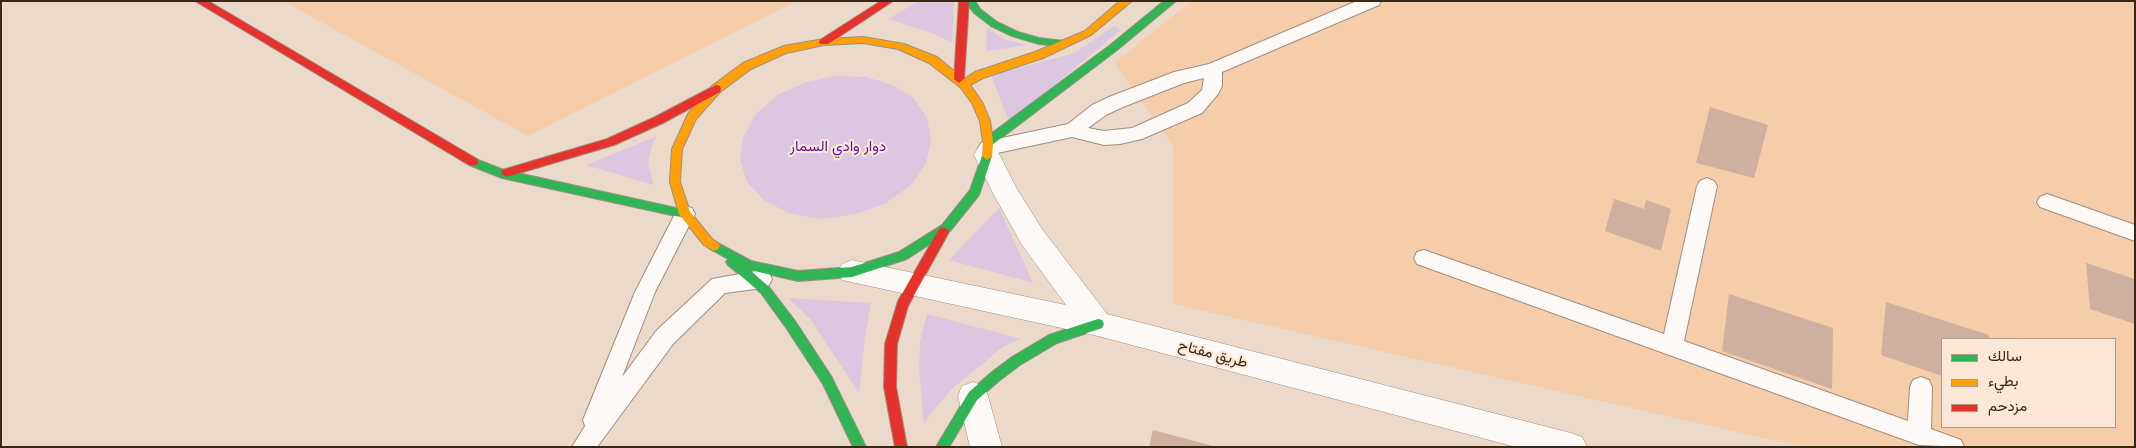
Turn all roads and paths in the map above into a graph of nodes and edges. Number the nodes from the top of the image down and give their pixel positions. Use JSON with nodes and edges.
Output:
{"nodes":[{"id":1,"x":200,"y":1,"type":"edge"},
{"id":2,"x":888,"y":1,"type":"edge"},
{"id":3,"x":964,"y":1,"type":"edge"},
{"id":4,"x":970,"y":1,"type":"edge"},
{"id":5,"x":1127,"y":1,"type":"edge"},
{"id":6,"x":1171,"y":1,"type":"edge"},
{"id":7,"x":1373,"y":1,"type":"edge"},
{"id":8,"x":824,"y":42,"type":"junction"},
{"id":9,"x":1065,"y":44,"type":"junction"},
{"id":10,"x":1213,"y":69,"type":"junction"},
{"id":11,"x":962,"y":82,"type":"junction"},
{"id":12,"x":716,"y":89,"type":"junction"},
{"id":13,"x":1073,"y":130,"type":"junction"},
{"id":14,"x":988,"y":148,"type":"junction"},
{"id":15,"x":502,"y":174,"type":"junction"},
{"id":16,"x":1707,"y":186,"type":"dead end"},
{"id":17,"x":2047,"y":202,"type":"dead end"},
{"id":18,"x":685,"y":214,"type":"junction"},
{"id":19,"x":946,"y":228,"type":"junction"},
{"id":20,"x":2135,"y":233,"type":"edge"},
{"id":21,"x":708,"y":242,"type":"junction"},
{"id":22,"x":1424,"y":258,"type":"dead end"},
{"id":23,"x":852,"y":272,"type":"junction"},
{"id":24,"x":798,"y":276,"type":"junction"},
{"id":25,"x":753,"y":280,"type":"junction"},
{"id":26,"x":913,"y":284,"type":"junction"},
{"id":27,"x":1098,"y":324,"type":"junction"},
{"id":28,"x":1672,"y":346,"type":"junction"},
{"id":29,"x":1921,"y":387,"type":"dead end"},
{"id":30,"x":973,"y":396,"type":"junction"},
{"id":31,"x":1919,"y":434,"type":"junction"},
{"id":32,"x":583,"y":447,"type":"edge"},
{"id":33,"x":860,"y":447,"type":"edge"},
{"id":34,"x":901,"y":447,"type":"edge"},
{"id":35,"x":942,"y":447,"type":"edge"},
{"id":36,"x":986,"y":447,"type":"edge"},
{"id":37,"x":1571,"y":447,"type":"edge"},
{"id":38,"x":1953,"y":447,"type":"edge"}],
"edges":[{"from":1,"to":15,"type":"main road"},
{"from":2,"to":8,"type":"main road"},
{"from":3,"to":11,"type":"main road"},
{"from":4,"to":9,"type":"main road"},
{"from":5,"to":9,"type":"main road"},
{"from":6,"to":14,"type":"main road"},
{"from":7,"to":10,"type":"lane"},
{"from":8,"to":11,"type":"main road"},
{"from":8,"to":12,"type":"main road"},
{"from":9,"to":11,"type":"main road"},
{"from":10,"to":13,"type":"lane"},
{"from":10,"to":13,"type":"lane"},
{"from":11,"to":14,"type":"main road"},
{"from":12,"to":15,"type":"main road"},
{"from":12,"to":18,"type":"main road"},
{"from":13,"to":14,"type":"lane"},
{"from":14,"to":19,"type":"main road"},
{"from":14,"to":27,"type":"street"},
{"from":15,"to":18,"type":"main road"},
{"from":16,"to":28,"type":"lane"},
{"from":17,"to":20,"type":"lane"},
{"from":18,"to":21,"type":"main road"},
{"from":18,"to":32,"type":"lane"},
{"from":19,"to":23,"type":"main road"},
{"from":19,"to":26,"type":"main road"},
{"from":21,"to":24,"type":"main road"},
{"from":21,"to":25,"type":"main road"},
{"from":22,"to":28,"type":"lane"},
{"from":23,"to":24,"type":"main road"},
{"from":23,"to":26,"type":"street","name":"طريق مفتاح"},
{"from":24,"to":25,"type":"lane"},
{"from":25,"to":32,"type":"lane"},
{"from":25,"to":33,"type":"main road"},
{"from":26,"to":27,"type":"street","name":"طريق مفتاح"},
{"from":26,"to":34,"type":"main road"},
{"from":27,"to":30,"type":"main road"},
{"from":27,"to":37,"type":"street","name":"طريق مفتاح"},
{"from":28,"to":31,"type":"lane"},
{"from":29,"to":31,"type":"lane"},
{"from":30,"to":35,"type":"main road"},
{"from":30,"to":36,"type":"street"},
{"from":31,"to":38,"type":"lane"}]}
